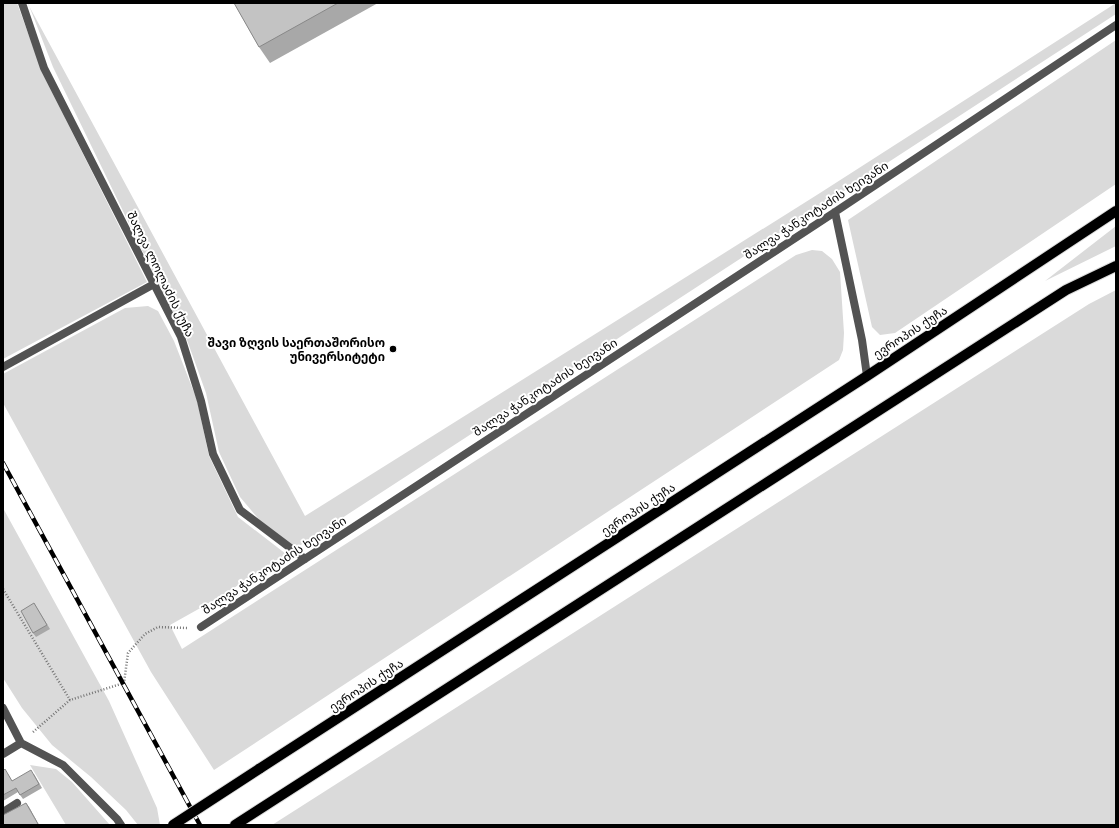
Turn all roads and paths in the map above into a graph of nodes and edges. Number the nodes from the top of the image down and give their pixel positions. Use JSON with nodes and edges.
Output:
{"nodes":[{"id":1,"x":22,"y":3,"type":"edge"},
{"id":2,"x":1116,"y":26,"type":"edge"},
{"id":3,"x":1116,"y":211,"type":"edge"},
{"id":4,"x":835,"y":212,"type":"junction"},
{"id":5,"x":1116,"y":266,"type":"edge"},
{"id":6,"x":154,"y":284,"type":"junction"},
{"id":7,"x":3,"y":367,"type":"edge"},
{"id":8,"x":867,"y":376,"type":"junction"},
{"id":9,"x":305,"y":559,"type":"junction"},
{"id":10,"x":3,"y":588,"type":"edge"},
{"id":11,"x":201,"y":627,"type":"joint"},
{"id":12,"x":70,"y":700,"type":"junction"},
{"id":13,"x":3,"y":708,"type":"edge"},
{"id":14,"x":21,"y":743,"type":"junction"},
{"id":15,"x":3,"y":754,"type":"edge"},
{"id":16,"x":17,"y":803,"type":"dead end"},
{"id":17,"x":3,"y":812,"type":"edge"},
{"id":18,"x":121,"y":825,"type":"edge"},
{"id":19,"x":172,"y":825,"type":"edge"},
{"id":20,"x":235,"y":825,"type":"edge"}],
"edges":[{"from":1,"to":6,"type":"street","name":"შალვა ლოლაძის ქუჩა"},
{"from":2,"to":4,"type":"street","name":"შალვა ჭანკოტაძის ხეივანი"},
{"from":3,"to":8,"type":"main road","name":"ევროპის ქუჩა"},
{"from":4,"to":8,"type":"street"},
{"from":4,"to":9,"type":"street","name":"შალვა ჭანკოტაძის ხეივანი"},
{"from":5,"to":20,"type":"main road"},
{"from":6,"to":7,"type":"street"},
{"from":6,"to":9,"type":"street","name":"შალვა ლოლაძის ქუჩა"},
{"from":8,"to":19,"type":"main road","name":"ევროპის ქუჩა","bridge":true},
{"from":9,"to":11,"type":"street","name":"შალვა ჭანკოტაძის ხეივანი"},
{"from":10,"to":12,"type":"path"},
{"from":11,"to":12,"type":"path","name":"შალვა ჭანკოტაძის ხეივანი"},
{"from":12,"to":14,"type":"path","name":"შალვა ჭანკოტაძის ხეივანი"},
{"from":13,"to":14,"type":"street"},
{"from":14,"to":15,"type":"street"},
{"from":14,"to":18,"type":"street"},
{"from":16,"to":17,"type":"street"}]}
